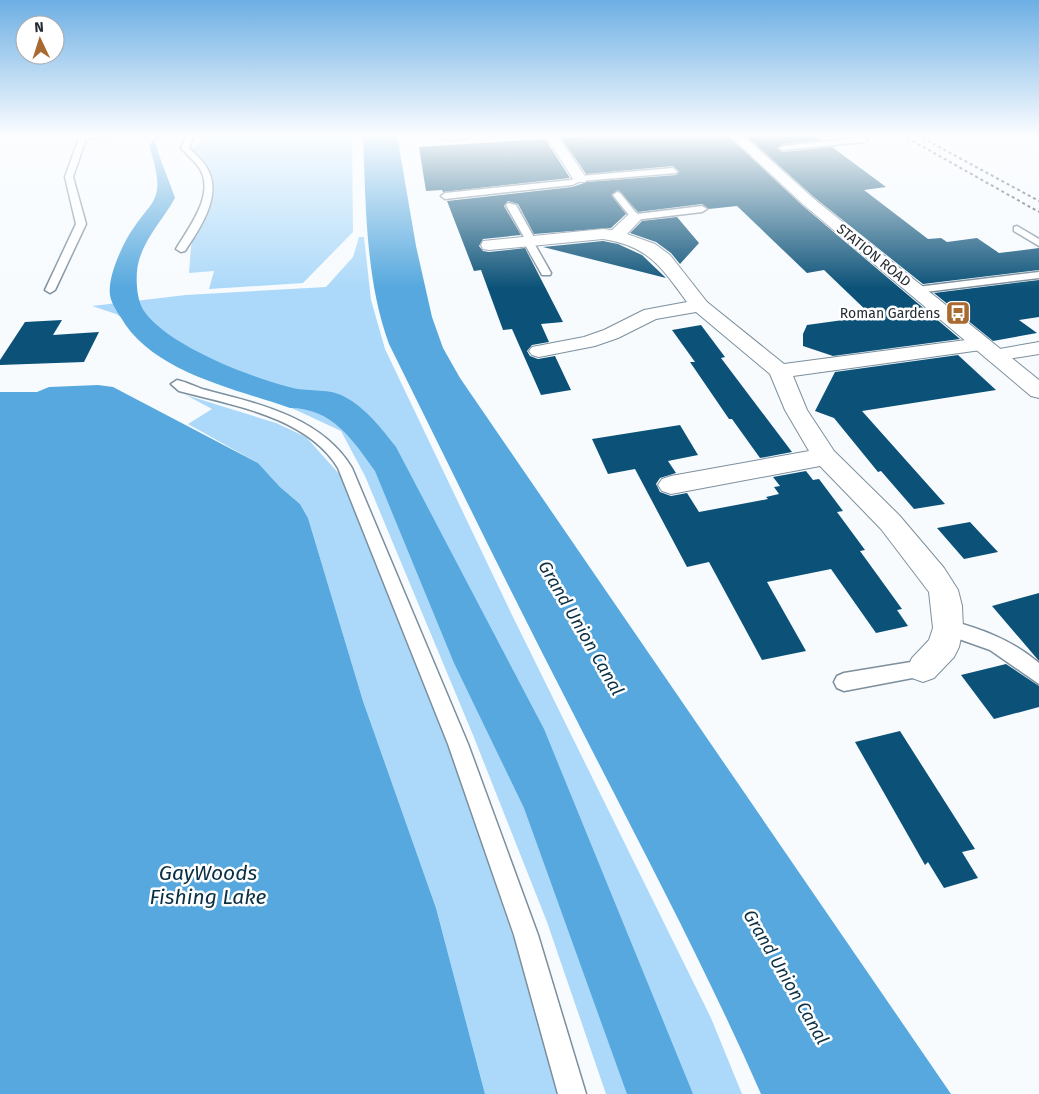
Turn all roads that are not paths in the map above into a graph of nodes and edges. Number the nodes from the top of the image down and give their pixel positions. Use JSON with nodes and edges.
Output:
{"nodes":[{"id":1,"x":72,"y":186,"type":"edge"},
{"id":2,"x":209,"y":186,"type":"edge"},
{"id":3,"x":535,"y":186,"type":"edge"},
{"id":4,"x":793,"y":186,"type":"edge"},
{"id":5,"x":616,"y":195,"type":"dead end"},
{"id":6,"x":445,"y":196,"type":"dead end"},
{"id":7,"x":511,"y":205,"type":"dead end"},
{"id":8,"x":702,"y":209,"type":"dead end"},
{"id":9,"x":635,"y":217,"type":"junction"},
{"id":10,"x":1017,"y":228,"type":"dead end"},
{"id":11,"x":616,"y":236,"type":"junction"},
{"id":12,"x":529,"y":241,"type":"junction"},
{"id":13,"x":1039,"y":243,"type":"edge"},
{"id":14,"x":489,"y":245,"type":"dead end"},
{"id":15,"x":181,"y":249,"type":"dead end"},
{"id":16,"x":546,"y":273,"type":"dead end"},
{"id":17,"x":1039,"y":275,"type":"edge"},
{"id":18,"x":50,"y":290,"type":"dead end"},
{"id":19,"x":918,"y":290,"type":"junction"},
{"id":20,"x":700,"y":306,"type":"junction"},
{"id":21,"x":1039,"y":348,"type":"edge"},
{"id":22,"x":988,"y":349,"type":"junction"},
{"id":23,"x":539,"y":351,"type":"dead end"},
{"id":24,"x":780,"y":371,"type":"junction"},
{"id":25,"x":177,"y":384,"type":"dead end"},
{"id":26,"x":1039,"y":391,"type":"edge"},
{"id":27,"x":825,"y":457,"type":"junction"},
{"id":28,"x":671,"y":485,"type":"dead end"},
{"id":29,"x":948,"y":628,"type":"junction"},
{"id":30,"x":923,"y":668,"type":"joint"},
{"id":31,"x":1039,"y":675,"type":"edge"},
{"id":32,"x":844,"y":682,"type":"dead end"},
{"id":33,"x":572,"y":1094,"type":"edge"}],
"edges":[{"from":1,"to":18,"type":"lane"},
{"from":2,"to":15,"type":"lane"},
{"from":3,"to":6,"type":"lane"},
{"from":4,"to":19,"type":"street","name":"STATION ROAD"},
{"from":5,"to":9,"type":"lane"},
{"from":7,"to":12,"type":"lane"},
{"from":8,"to":9,"type":"lane"},
{"from":9,"to":11,"type":"street"},
{"from":10,"to":13,"type":"lane"},
{"from":11,"to":12,"type":"street"},
{"from":11,"to":20,"type":"street"},
{"from":12,"to":14,"type":"street"},
{"from":12,"to":16,"type":"lane"},
{"from":17,"to":19,"type":"lane"},
{"from":19,"to":22,"type":"street","name":"STATION ROAD"},
{"from":20,"to":23,"type":"street"},
{"from":20,"to":24,"type":"street"},
{"from":21,"to":22,"type":"street"},
{"from":22,"to":24,"type":"street"},
{"from":22,"to":26,"type":"street","name":"STATION ROAD"},
{"from":24,"to":27,"type":"street"},
{"from":25,"to":33,"type":"lane"},
{"from":27,"to":28,"type":"street"},
{"from":27,"to":29,"type":"street"},
{"from":29,"to":30,"type":"street"},
{"from":29,"to":31,"type":"lane"},
{"from":30,"to":32,"type":"lane"}]}
